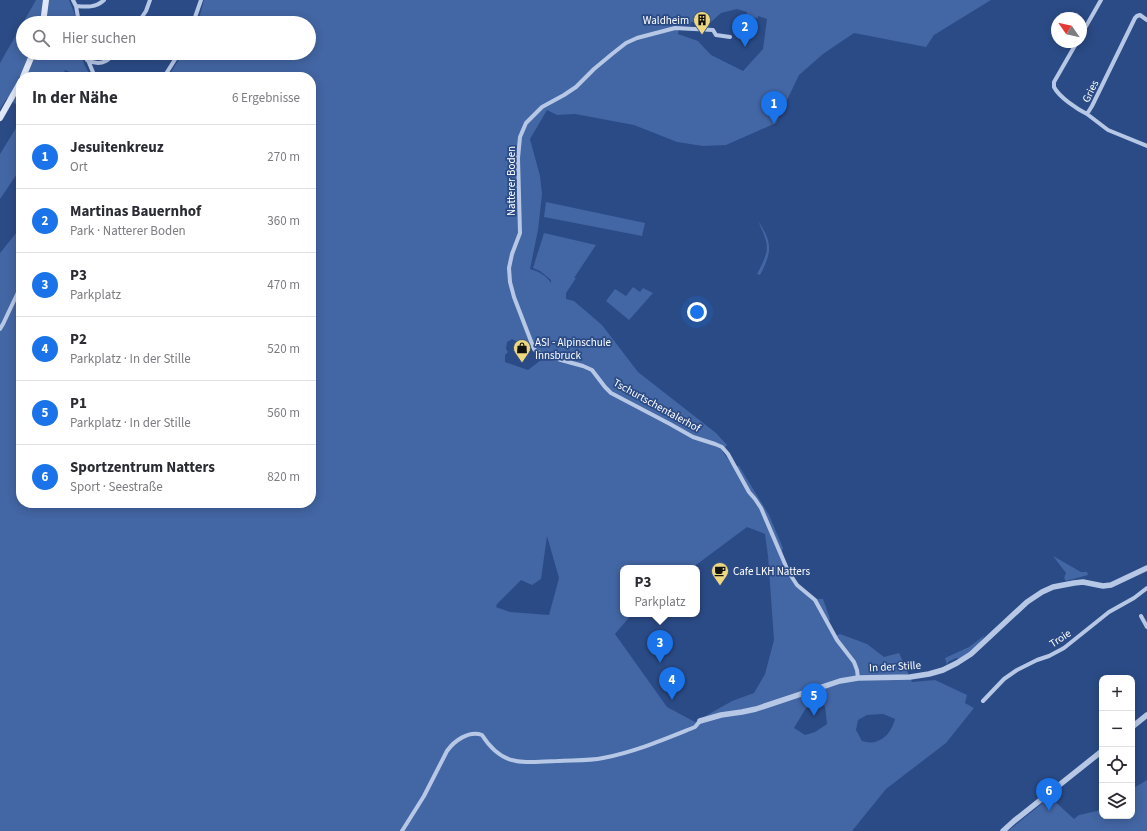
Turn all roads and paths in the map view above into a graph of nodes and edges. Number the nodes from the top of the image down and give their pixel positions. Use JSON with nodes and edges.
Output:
{"nodes":[{"id":1,"x":46,"y":0,"type":"edge"},
{"id":2,"x":73,"y":0,"type":"edge"},
{"id":3,"x":104,"y":0,"type":"edge"},
{"id":4,"x":150,"y":0,"type":"edge"},
{"id":5,"x":201,"y":0,"type":"edge"},
{"id":6,"x":1101,"y":0,"type":"edge"},
{"id":7,"x":76,"y":6,"type":"junction"},
{"id":8,"x":44,"y":16,"type":"edge"},
{"id":9,"x":78,"y":16,"type":"edge"},
{"id":10,"x":143,"y":16,"type":"edge"},
{"id":11,"x":195,"y":16,"type":"edge"},
{"id":12,"x":1147,"y":20,"type":"edge"},
{"id":13,"x":1087,"y":24,"type":"edge"},
{"id":14,"x":730,"y":37,"type":"dead end"},
{"id":15,"x":1074,"y":48,"type":"edge"},
{"id":16,"x":30,"y":60,"type":"edge"},
{"id":17,"x":87,"y":60,"type":"joint"},
{"id":18,"x":107,"y":60,"type":"edge"},
{"id":19,"x":175,"y":60,"type":"edge"},
{"id":20,"x":25,"y":72,"type":"edge"},
{"id":21,"x":93,"y":72,"type":"edge"},
{"id":22,"x":167,"y":72,"type":"edge"},
{"id":23,"x":16,"y":90,"type":"edge"},
{"id":24,"x":1087,"y":114,"type":"junction"},
{"id":25,"x":0,"y":118,"type":"edge"},
{"id":26,"x":1147,"y":146,"type":"edge"},
{"id":27,"x":16,"y":297,"type":"edge"},
{"id":28,"x":0,"y":329,"type":"edge"},
{"id":29,"x":537,"y":352,"type":"joint"},
{"id":30,"x":1147,"y":568,"type":"edge"},
{"id":31,"x":1147,"y":588,"type":"edge"},
{"id":32,"x":1141,"y":616,"type":"dead end"},
{"id":33,"x":1147,"y":626,"type":"edge"},
{"id":34,"x":858,"y":678,"type":"junction"},
{"id":35,"x":983,"y":701,"type":"dead end"},
{"id":36,"x":1147,"y":715,"type":"edge"},
{"id":37,"x":700,"y":721,"type":"joint"},
{"id":38,"x":1135,"y":725,"type":"edge"},
{"id":39,"x":1099,"y":753,"type":"edge"},
{"id":40,"x":402,"y":831,"type":"edge"},
{"id":41,"x":1004,"y":831,"type":"edge"}],
"edges":[{"from":1,"to":8,"type":"main road"},
{"from":2,"to":7,"type":"street"},
{"from":3,"to":7,"type":"street"},
{"from":4,"to":10,"type":"street"},
{"from":5,"to":11,"type":"street"},
{"from":6,"to":13,"type":"street"},
{"from":7,"to":9,"type":"street"},
{"from":12,"to":24,"type":"street","name":"Gries"},
{"from":14,"to":29,"type":"street","name":"Natterer Boden"},
{"from":15,"to":24,"type":"street","name":"Gries"},
{"from":16,"to":20,"type":"main road"},
{"from":17,"to":18,"type":"street"},
{"from":17,"to":21,"type":"street"},
{"from":19,"to":22,"type":"street"},
{"from":23,"to":25,"type":"main road"},
{"from":24,"to":26,"type":"street"},
{"from":27,"to":28,"type":"street"},
{"from":29,"to":34,"type":"street","name":"Tschurtschentalerhof"},
{"from":30,"to":34,"type":"street","name":"In der Stille"},
{"from":31,"to":35,"type":"street","name":"Troie"},
{"from":32,"to":33,"type":"street"},
{"from":34,"to":37,"type":"street","name":"In der Stille"},
{"from":36,"to":38,"type":"street"},
{"from":37,"to":40,"type":"street"},
{"from":39,"to":41,"type":"street"}]}
